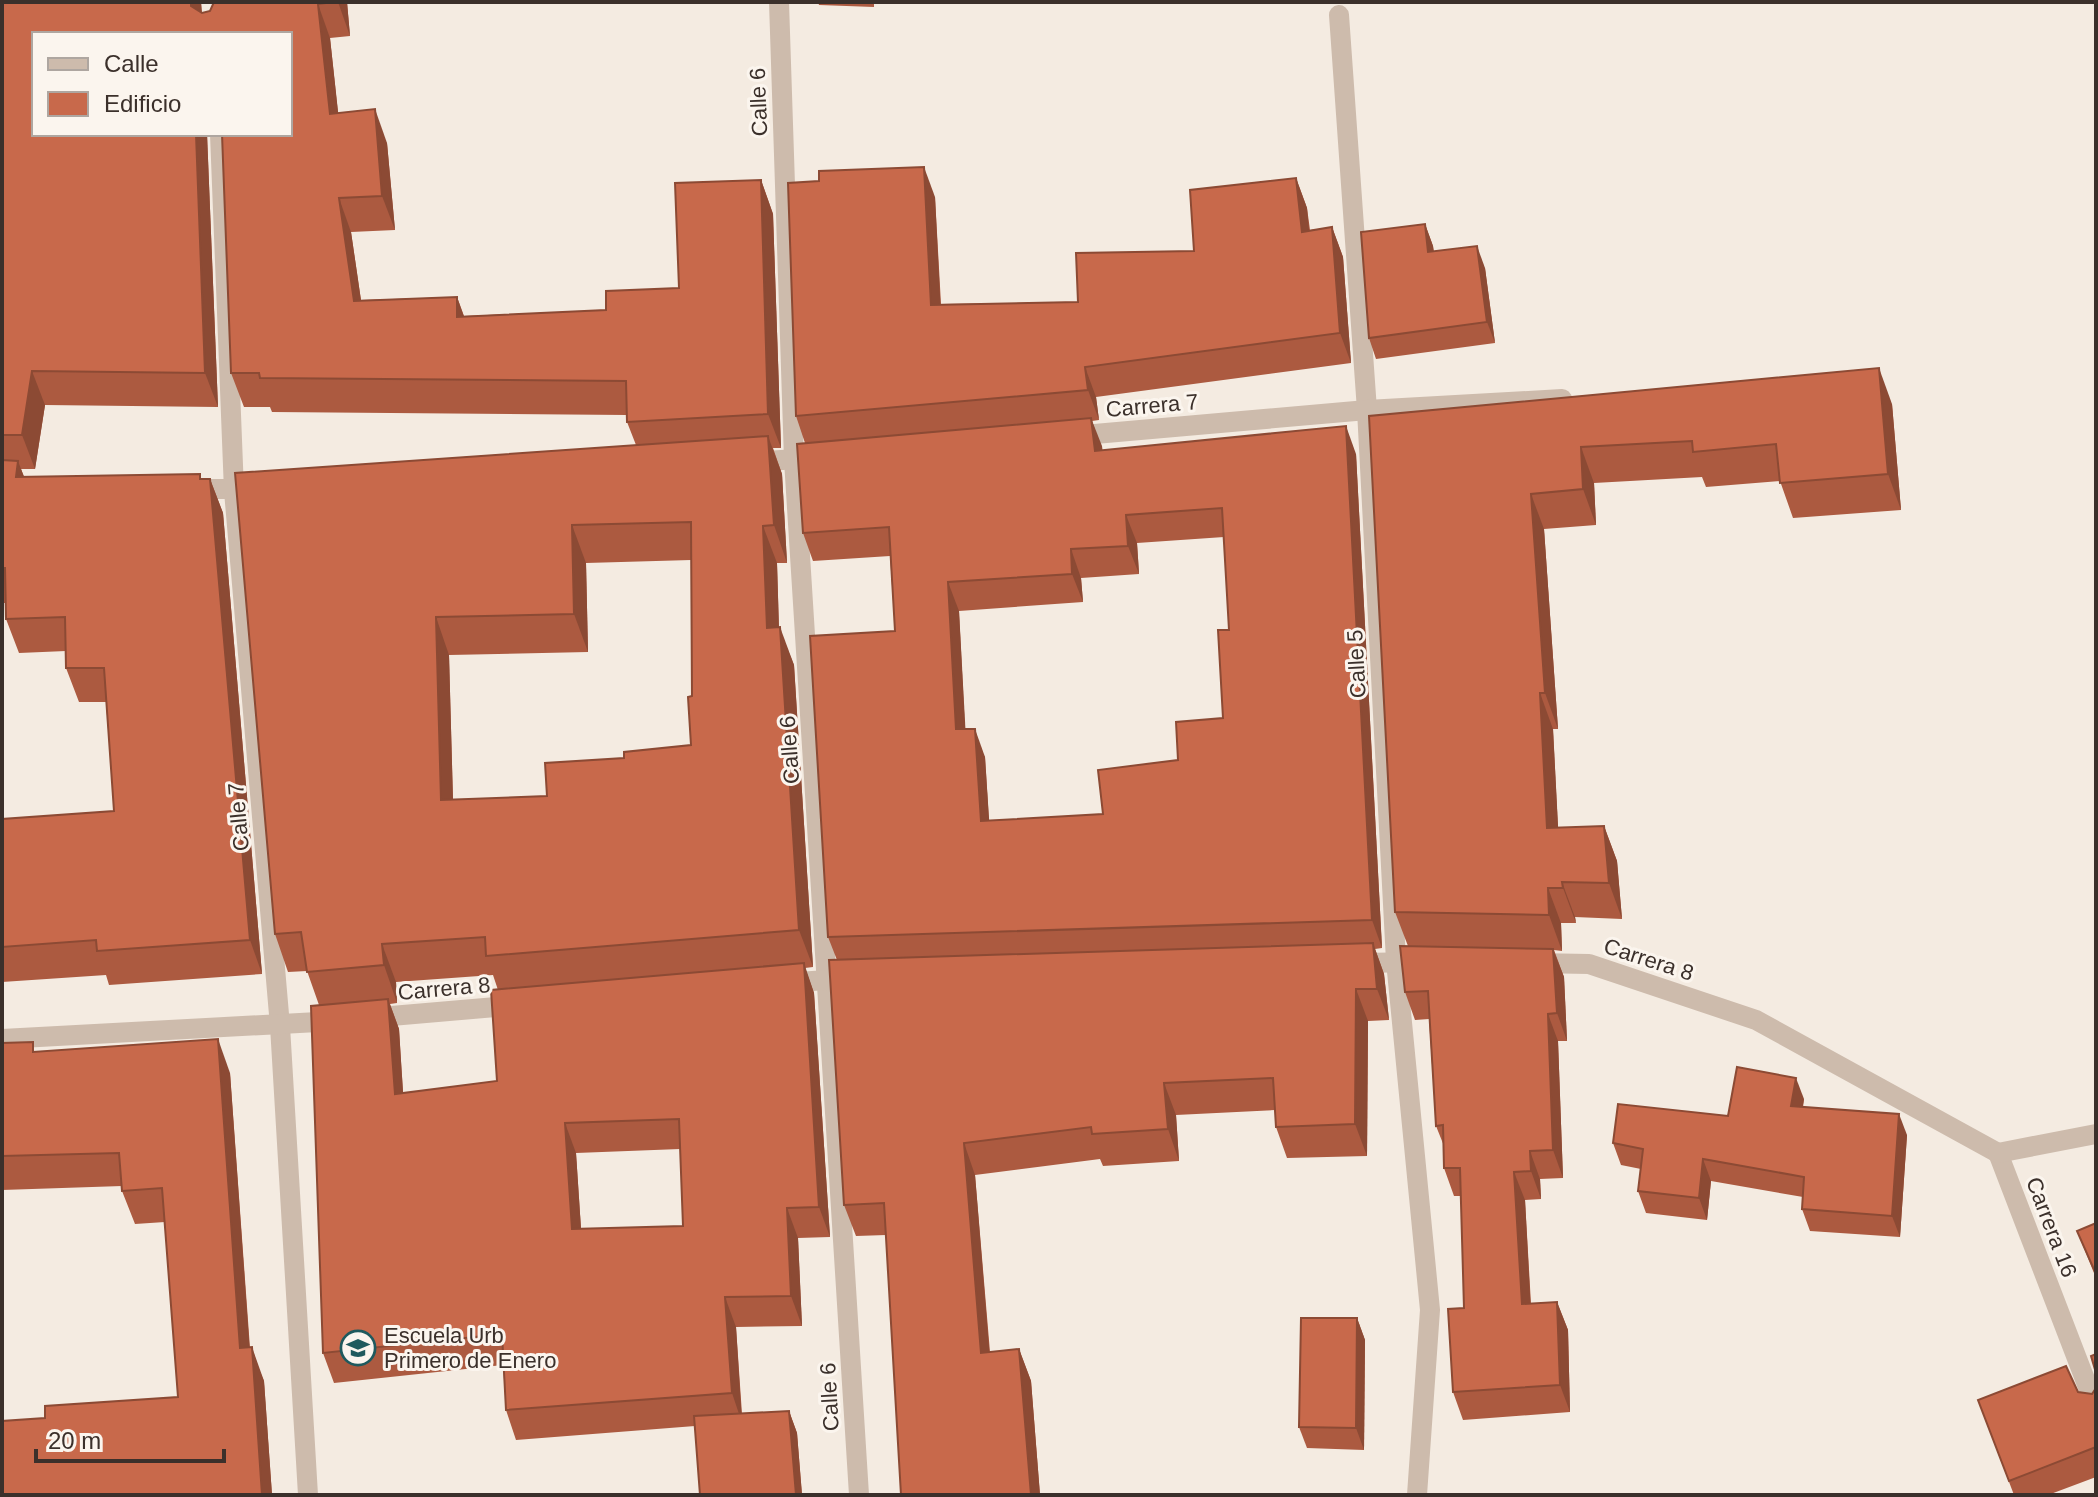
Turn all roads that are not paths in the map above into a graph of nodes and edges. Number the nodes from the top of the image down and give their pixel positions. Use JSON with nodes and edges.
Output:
{"nodes":[{"id":1,"x":779,"y":2,"type":"edge"},
{"id":2,"x":1339,"y":15,"type":"dead end"},
{"id":3,"x":220,"y":136,"type":"edge"},
{"id":4,"x":1589,"y":397,"type":"edge"},
{"id":5,"x":1367,"y":410,"type":"junction"},
{"id":6,"x":1049,"y":438,"type":"edge"},
{"id":7,"x":842,"y":456,"type":"edge"},
{"id":8,"x":794,"y":460,"type":"junction"},
{"id":9,"x":732,"y":463,"type":"edge"},
{"id":10,"x":172,"y":488,"type":"edge"},
{"id":11,"x":281,"y":488,"type":"edge"},
{"id":12,"x":234,"y":491,"type":"junction"},
{"id":13,"x":1396,"y":961,"type":"junction"},
{"id":14,"x":1455,"y":962,"type":"edge"},
{"id":15,"x":1333,"y":963,"type":"edge"},
{"id":16,"x":1515,"y":963,"type":"edge"},
{"id":17,"x":875,"y":978,"type":"edge"},
{"id":18,"x":828,"y":979,"type":"junction"},
{"id":19,"x":765,"y":985,"type":"edge"},
{"id":20,"x":546,"y":1003,"type":"edge"},
{"id":21,"x":280,"y":1026,"type":"junction"},
{"id":22,"x":2,"y":1039,"type":"edge"},
{"id":23,"x":2096,"y":1134,"type":"edge"},
{"id":24,"x":1998,"y":1153,"type":"junction"},
{"id":25,"x":2096,"y":1408,"type":"edge"},
{"id":26,"x":308,"y":1495,"type":"edge"},
{"id":27,"x":859,"y":1495,"type":"edge"},
{"id":28,"x":1417,"y":1495,"type":"edge"}],
"edges":[{"from":1,"to":8,"type":"street","name":"Calle 6"},
{"from":2,"to":5,"type":"street","name":"Calle 5"},
{"from":3,"to":12,"type":"street","name":"Calle 7"},
{"from":4,"to":5,"type":"street","name":"Carrera 7"},
{"from":5,"to":6,"type":"street","name":"Carrera 7"},
{"from":5,"to":13,"type":"street","name":"Calle 5"},
{"from":7,"to":8,"type":"street"},
{"from":8,"to":9,"type":"street"},
{"from":8,"to":18,"type":"street","name":"Calle 6"},
{"from":10,"to":12,"type":"street"},
{"from":11,"to":12,"type":"street"},
{"from":12,"to":21,"type":"street","name":"Calle 7"},
{"from":13,"to":14,"type":"street"},
{"from":13,"to":15,"type":"street"},
{"from":13,"to":28,"type":"street","name":"Calle 5"},
{"from":16,"to":24,"type":"street","name":"Carrera 8"},
{"from":17,"to":18,"type":"street"},
{"from":18,"to":19,"type":"street"},
{"from":18,"to":27,"type":"street","name":"Calle 6"},
{"from":20,"to":21,"type":"street","name":"Carrera 8"},
{"from":21,"to":22,"type":"street","name":"Carrera 8"},
{"from":21,"to":26,"type":"street","name":"Calle 7"},
{"from":23,"to":24,"type":"street"},
{"from":24,"to":25,"type":"street","name":"Carrera 16"}]}
